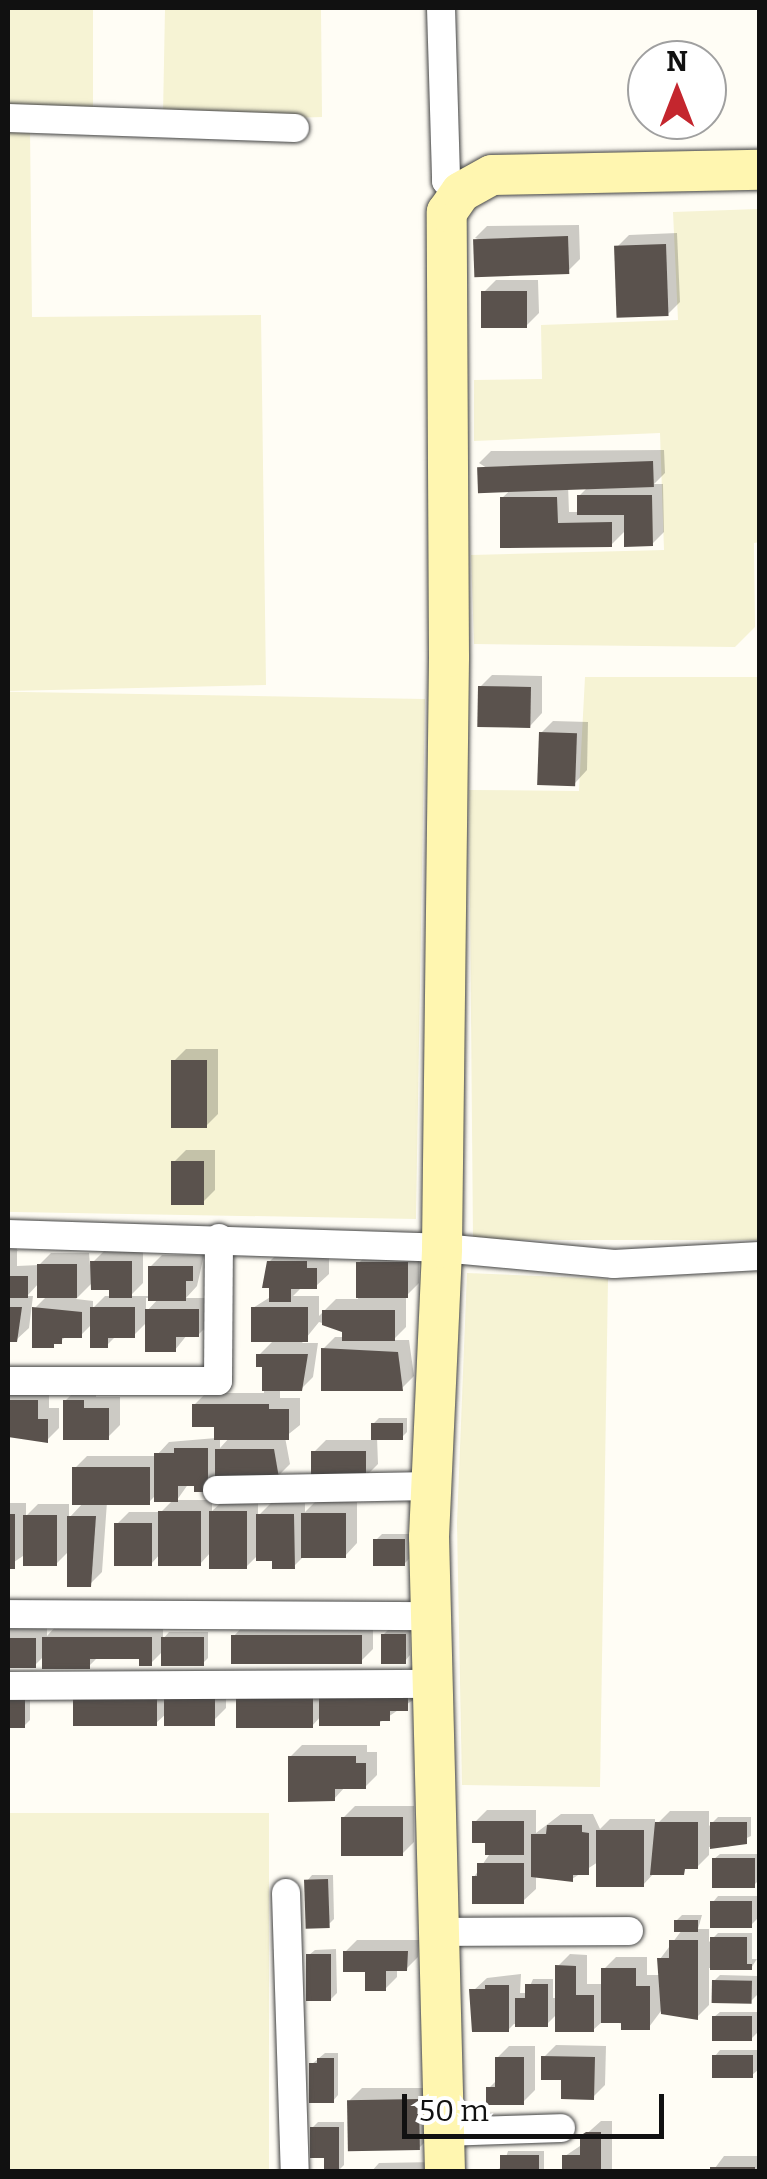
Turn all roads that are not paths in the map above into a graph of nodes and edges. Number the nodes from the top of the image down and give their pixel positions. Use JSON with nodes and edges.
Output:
{"nodes":[{"id":1,"x":441,"y":8,"type":"edge"},
{"id":2,"x":8,"y":118,"type":"edge"},
{"id":3,"x":295,"y":128,"type":"dead end"},
{"id":4,"x":760,"y":170,"type":"edge"},
{"id":5,"x":461,"y":192,"type":"junction"},
{"id":6,"x":8,"y":1234,"type":"edge"},
{"id":7,"x":218,"y":1238,"type":"junction"},
{"id":8,"x":442,"y":1248,"type":"junction"},
{"id":9,"x":760,"y":1256,"type":"edge"},
{"id":10,"x":8,"y":1382,"type":"edge"},
{"id":11,"x":430,"y":1486,"type":"junction"},
{"id":12,"x":217,"y":1490,"type":"dead end"},
{"id":13,"x":8,"y":1614,"type":"edge"},
{"id":14,"x":431,"y":1616,"type":"junction"},
{"id":15,"x":433,"y":1684,"type":"junction"},
{"id":16,"x":8,"y":1686,"type":"edge"},
{"id":17,"x":286,"y":1892,"type":"dead end"},
{"id":18,"x":629,"y":1931,"type":"dead end"},
{"id":19,"x":440,"y":1932,"type":"junction"},
{"id":20,"x":560,"y":2128,"type":"dead end"},
{"id":21,"x":443,"y":2132,"type":"junction"},
{"id":22,"x":294,"y":2172,"type":"edge"},
{"id":23,"x":444,"y":2172,"type":"edge"}],
"edges":[{"from":1,"to":5,"type":"street"},
{"from":2,"to":3,"type":"street"},
{"from":4,"to":5,"type":"street"},
{"from":5,"to":8,"type":"street"},
{"from":6,"to":7,"type":"street"},
{"from":7,"to":8,"type":"street"},
{"from":7,"to":10,"type":"street"},
{"from":8,"to":9,"type":"street"},
{"from":8,"to":11,"type":"street"},
{"from":11,"to":12,"type":"street"},
{"from":11,"to":14,"type":"street"},
{"from":13,"to":14,"type":"street"},
{"from":14,"to":15,"type":"street"},
{"from":15,"to":16,"type":"street"},
{"from":15,"to":19,"type":"street"},
{"from":17,"to":22,"type":"street"},
{"from":18,"to":19,"type":"street"},
{"from":19,"to":21,"type":"street"},
{"from":20,"to":21,"type":"street"},
{"from":21,"to":23,"type":"street"}]}
